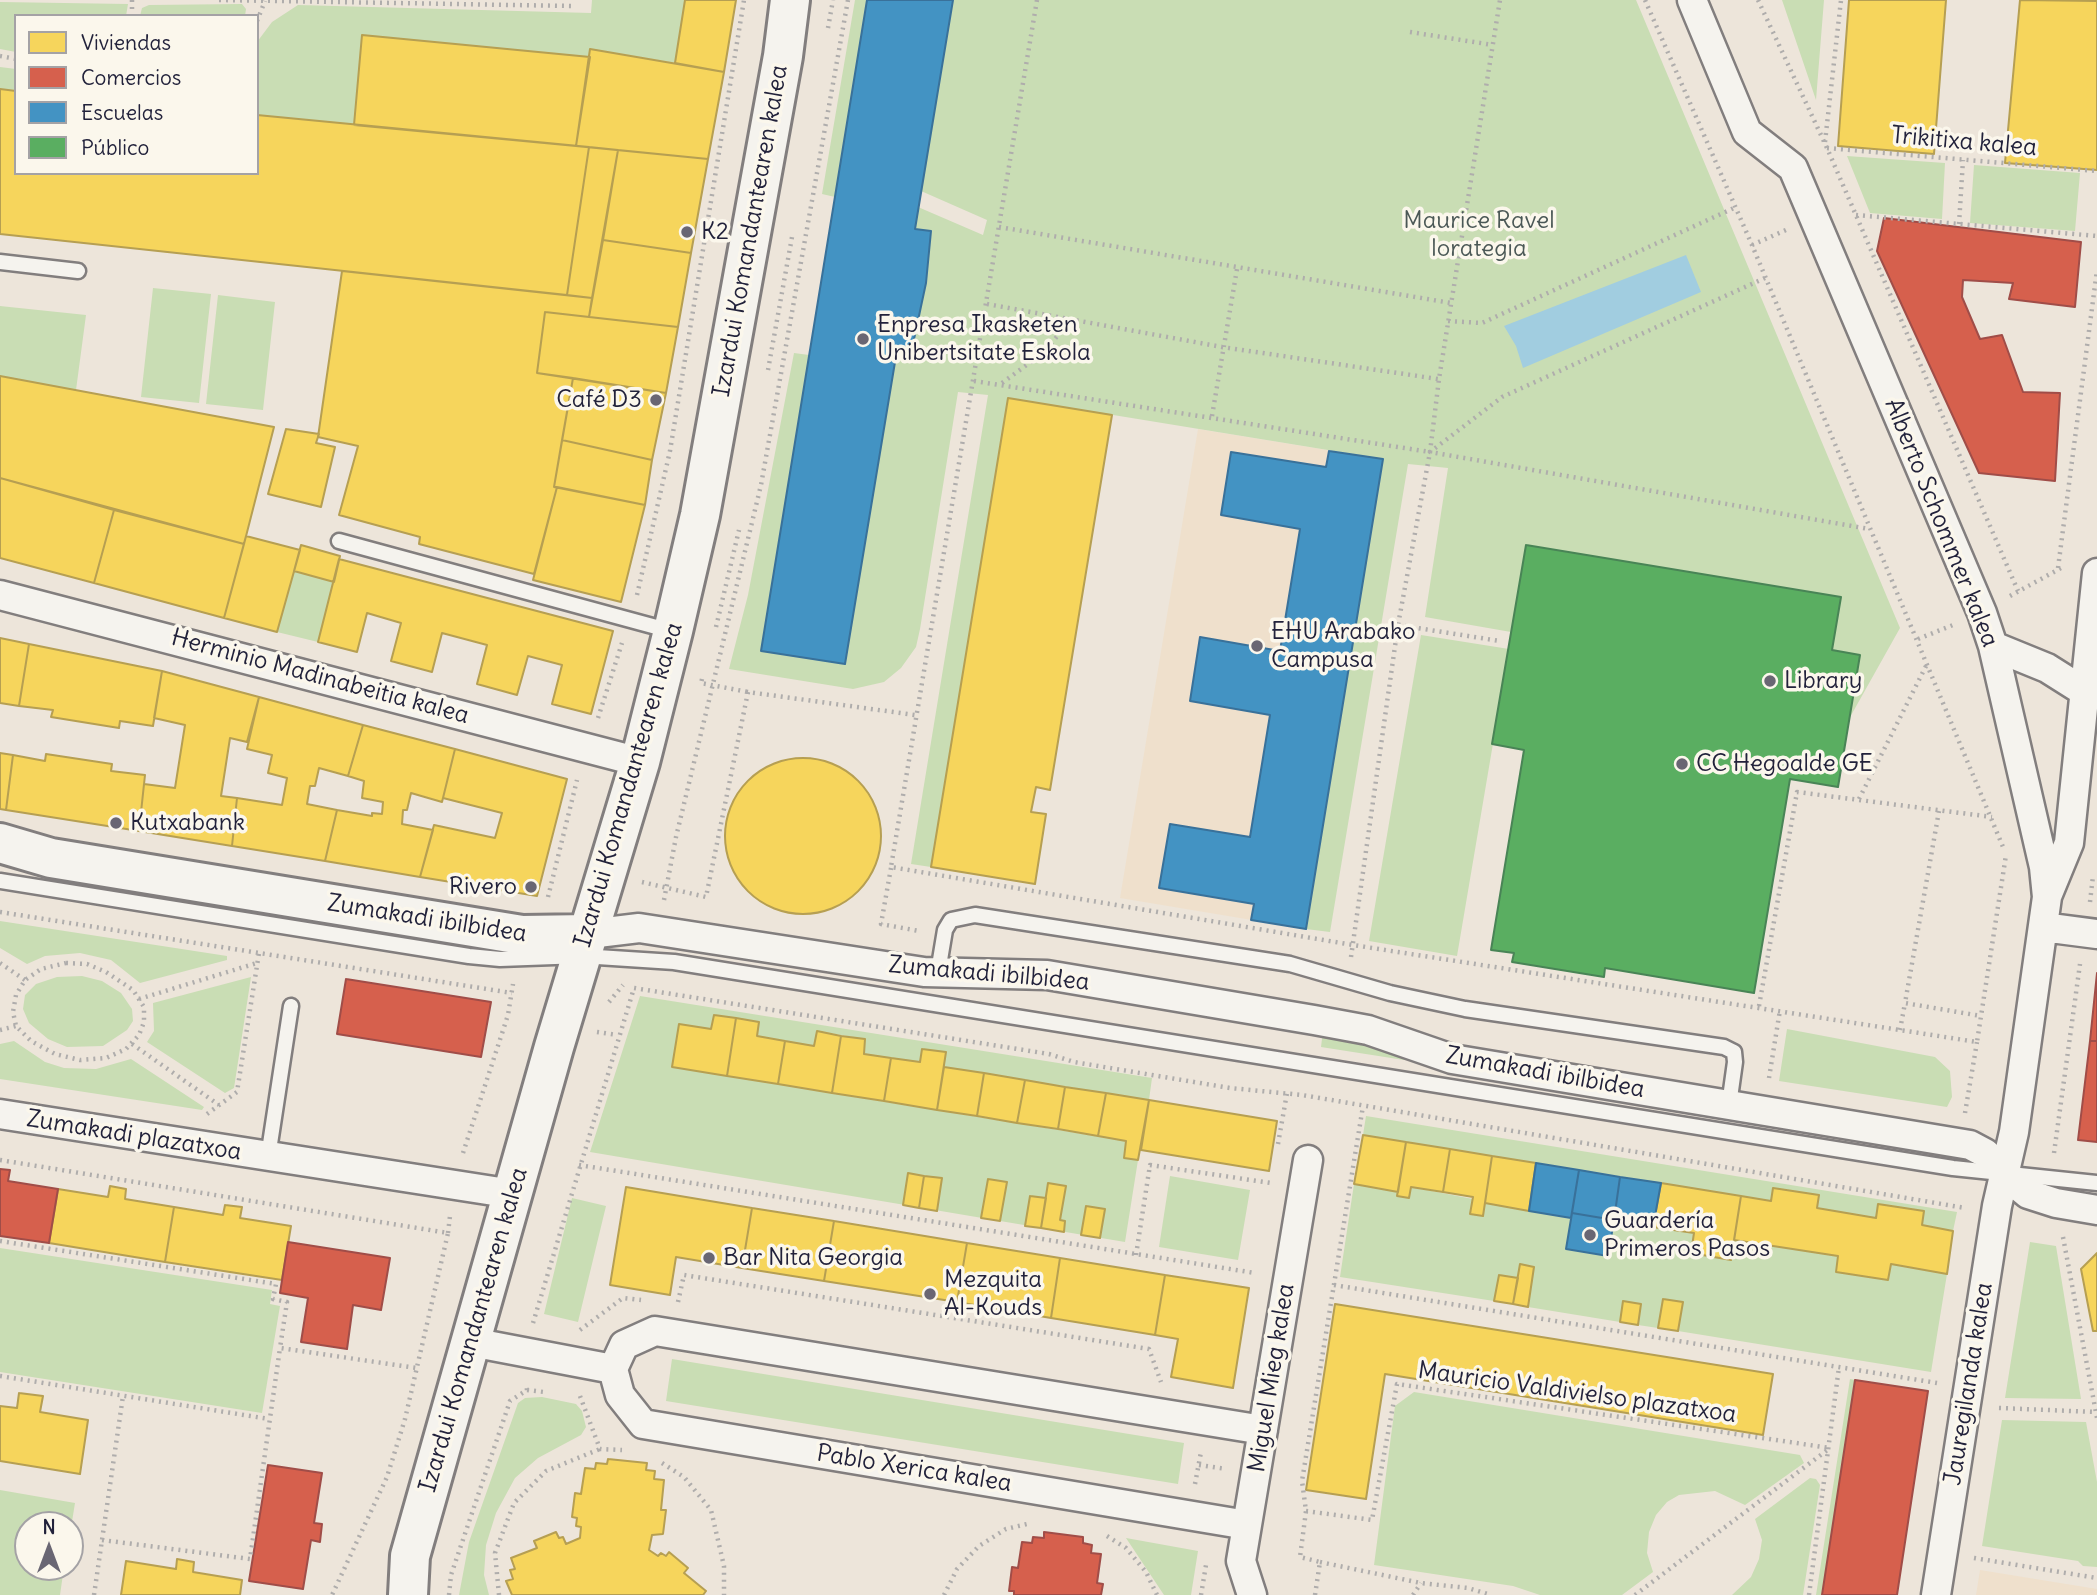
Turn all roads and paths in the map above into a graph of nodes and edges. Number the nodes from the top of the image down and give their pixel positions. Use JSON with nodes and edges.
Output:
{"nodes":[{"id":1,"x":219,"y":0,"type":"edge"},
{"id":2,"x":744,"y":0,"type":"edge"},
{"id":3,"x":790,"y":0,"type":"edge"},
{"id":4,"x":1037,"y":0,"type":"edge"},
{"id":5,"x":1500,"y":0,"type":"edge"},
{"id":6,"x":1645,"y":0,"type":"edge"},
{"id":7,"x":1692,"y":0,"type":"edge"},
{"id":8,"x":1758,"y":0,"type":"edge"},
{"id":9,"x":1841,"y":0,"type":"edge"},
{"id":10,"x":265,"y":1,"type":"edge"},
{"id":11,"x":297,"y":1,"type":"edge"},
{"id":12,"x":410,"y":2,"type":"edge"},
{"id":13,"x":509,"y":2,"type":"edge"},
{"id":14,"x":572,"y":6,"type":"dead end"},
{"id":15,"x":1410,"y":32,"type":"dead end"},
{"id":16,"x":1493,"y":45,"type":"junction"},
{"id":17,"x":1826,"y":146,"type":"junction"},
{"id":18,"x":1963,"y":160,"type":"junction"},
{"id":19,"x":2097,"y":171,"type":"edge"},
{"id":20,"x":1734,"y":208,"type":"junction"},
{"id":21,"x":1856,"y":215,"type":"junction"},
{"id":22,"x":1959,"y":224,"type":"junction"},
{"id":23,"x":999,"y":227,"type":"junction"},
{"id":24,"x":2097,"y":236,"type":"edge"},
{"id":25,"x":0,"y":262,"type":"edge"},
{"id":26,"x":1237,"y":269,"type":"junction"},
{"id":27,"x":2097,"y":270,"type":"edge"},
{"id":28,"x":78,"y":271,"type":"dead end"},
{"id":29,"x":1765,"y":278,"type":"junction"},
{"id":30,"x":1451,"y":303,"type":"junction"},
{"id":31,"x":987,"y":304,"type":"junction"},
{"id":32,"x":1071,"y":320,"type":"junction"},
{"id":33,"x":1448,"y":321,"type":"junction"},
{"id":34,"x":1222,"y":347,"type":"junction"},
{"id":35,"x":1439,"y":379,"type":"junction"},
{"id":36,"x":974,"y":380,"type":"junction"},
{"id":37,"x":1001,"y":384,"type":"junction"},
{"id":38,"x":1212,"y":416,"type":"junction"},
{"id":39,"x":1430,"y":452,"type":"junction"},
{"id":40,"x":1870,"y":529,"type":"junction"},
{"id":41,"x":340,"y":541,"type":"dead end"},
{"id":42,"x":2058,"y":568,"type":"junction"},
{"id":43,"x":2084,"y":571,"type":"edge"},
{"id":44,"x":2018,"y":591,"type":"junction"},
{"id":45,"x":0,"y":595,"type":"edge"},
{"id":46,"x":1982,"y":613,"type":"junction"},
{"id":47,"x":629,"y":620,"type":"junction"},
{"id":48,"x":1398,"y":625,"type":"junction"},
{"id":49,"x":673,"y":631,"type":"junction"},
{"id":50,"x":1500,"y":641,"type":"dead end"},
{"id":51,"x":1993,"y":646,"type":"junction"},
{"id":52,"x":1928,"y":663,"type":"junction"},
{"id":53,"x":2085,"y":692,"type":"junction"},
{"id":54,"x":915,"y":715,"type":"junction"},
{"id":55,"x":586,"y":748,"type":"junction"},
{"id":56,"x":640,"y":762,"type":"junction"},
{"id":57,"x":1859,"y":799,"type":"junction"},
{"id":58,"x":1939,"y":811,"type":"junction"},
{"id":59,"x":1992,"y":817,"type":"junction"},
{"id":60,"x":0,"y":843,"type":"edge"},
{"id":61,"x":0,"y":881,"type":"edge"},
{"id":62,"x":706,"y":897,"type":"dead end"},
{"id":63,"x":2047,"y":897,"type":"junction"},
{"id":64,"x":0,"y":912,"type":"edge"},
{"id":65,"x":2043,"y":927,"type":"junction"},
{"id":66,"x":2089,"y":944,"type":"edge"},
{"id":67,"x":585,"y":945,"type":"junction"},
{"id":68,"x":1353,"y":945,"type":"junction"},
{"id":69,"x":520,"y":947,"type":"junction"},
{"id":70,"x":259,"y":953,"type":"junction"},
{"id":71,"x":0,"y":963,"type":"edge"},
{"id":72,"x":257,"y":963,"type":"junction"},
{"id":73,"x":938,"y":972,"type":"junction"},
{"id":74,"x":25,"y":980,"type":"junction"},
{"id":75,"x":512,"y":993,"type":"junction"},
{"id":76,"x":139,"y":999,"type":"junction"},
{"id":77,"x":1905,"y":1003,"type":"junction"},
{"id":78,"x":290,"y":1006,"type":"dead end"},
{"id":79,"x":1759,"y":1006,"type":"junction"},
{"id":80,"x":1981,"y":1016,"type":"junction"},
{"id":81,"x":16,"y":1026,"type":"junction"},
{"id":82,"x":0,"y":1030,"type":"edge"},
{"id":83,"x":1900,"y":1030,"type":"junction"},
{"id":84,"x":1977,"y":1042,"type":"junction"},
{"id":85,"x":132,"y":1044,"type":"junction"},
{"id":86,"x":1287,"y":1093,"type":"junction"},
{"id":87,"x":219,"y":1105,"type":"junction"},
{"id":88,"x":1728,"y":1105,"type":"junction"},
{"id":89,"x":1363,"y":1106,"type":"junction"},
{"id":90,"x":0,"y":1114,"type":"edge"},
{"id":91,"x":204,"y":1116,"type":"dead end"},
{"id":92,"x":1963,"y":1124,"type":"dead end"},
{"id":93,"x":268,"y":1157,"type":"junction"},
{"id":94,"x":1276,"y":1157,"type":"dead end"},
{"id":95,"x":0,"y":1160,"type":"edge"},
{"id":96,"x":1308,"y":1160,"type":"dead end"},
{"id":97,"x":1273,"y":1170,"type":"dead end"},
{"id":98,"x":2004,"y":1174,"type":"junction"},
{"id":99,"x":2049,"y":1178,"type":"junction"},
{"id":100,"x":2097,"y":1183,"type":"edge"},
{"id":101,"x":455,"y":1185,"type":"junction"},
{"id":102,"x":513,"y":1194,"type":"junction"},
{"id":103,"x":1966,"y":1208,"type":"dead end"},
{"id":104,"x":2097,"y":1210,"type":"edge"},
{"id":105,"x":447,"y":1233,"type":"junction"},
{"id":106,"x":2063,"y":1236,"type":"dead end"},
{"id":107,"x":0,"y":1241,"type":"edge"},
{"id":108,"x":1136,"y":1255,"type":"junction"},
{"id":109,"x":1259,"y":1274,"type":"dead end"},
{"id":110,"x":1334,"y":1285,"type":"junction"},
{"id":111,"x":651,"y":1301,"type":"dead end"},
{"id":112,"x":664,"y":1304,"type":"dead end"},
{"id":113,"x":533,"y":1326,"type":"dead end"},
{"id":114,"x":543,"y":1328,"type":"dead end"},
{"id":115,"x":575,"y":1334,"type":"dead end"},
{"id":116,"x":471,"y":1342,"type":"junction"},
{"id":117,"x":280,"y":1348,"type":"junction"},
{"id":118,"x":1839,"y":1367,"type":"junction"},
{"id":119,"x":417,"y":1368,"type":"junction"},
{"id":120,"x":613,"y":1369,"type":"junction"},
{"id":121,"x":0,"y":1376,"type":"edge"},
{"id":122,"x":1937,"y":1383,"type":"dead end"},
{"id":123,"x":1164,"y":1388,"type":"dead end"},
{"id":124,"x":527,"y":1390,"type":"dead end"},
{"id":125,"x":555,"y":1393,"type":"dead end"},
{"id":126,"x":568,"y":1395,"type":"dead end"},
{"id":127,"x":123,"y":1396,"type":"junction"},
{"id":128,"x":1999,"y":1408,"type":"dead end"},
{"id":129,"x":2096,"y":1415,"type":"edge"},
{"id":130,"x":269,"y":1419,"type":"junction"},
{"id":131,"x":1207,"y":1421,"type":"junction"},
{"id":132,"x":1263,"y":1430,"type":"junction"},
{"id":133,"x":1830,"y":1447,"type":"junction"},
{"id":134,"x":600,"y":1449,"type":"junction"},
{"id":135,"x":634,"y":1451,"type":"dead end"},
{"id":136,"x":655,"y":1458,"type":"dead end"},
{"id":137,"x":1306,"y":1511,"type":"junction"},
{"id":138,"x":1189,"y":1514,"type":"junction"},
{"id":139,"x":1037,"y":1521,"type":"dead end"},
{"id":140,"x":1247,"y":1525,"type":"junction"},
{"id":141,"x":1099,"y":1531,"type":"dead end"},
{"id":142,"x":102,"y":1540,"type":"junction"},
{"id":143,"x":410,"y":1556,"type":"junction"},
{"id":144,"x":1973,"y":1558,"type":"dead end"},
{"id":145,"x":1320,"y":1562,"type":"junction"},
{"id":146,"x":2097,"y":1578,"type":"edge"},
{"id":147,"x":1421,"y":1583,"type":"junction"},
{"id":148,"x":94,"y":1595,"type":"edge"},
{"id":149,"x":332,"y":1595,"type":"edge"},
{"id":150,"x":387,"y":1595,"type":"edge"},
{"id":151,"x":408,"y":1595,"type":"edge"},
{"id":152,"x":499,"y":1595,"type":"edge"},
{"id":153,"x":724,"y":1595,"type":"edge"},
{"id":154,"x":944,"y":1595,"type":"edge"},
{"id":155,"x":1157,"y":1595,"type":"edge"},
{"id":156,"x":1252,"y":1595,"type":"edge"},
{"id":157,"x":1315,"y":1595,"type":"edge"},
{"id":158,"x":1413,"y":1595,"type":"edge"},
{"id":159,"x":1491,"y":1595,"type":"edge"},
{"id":160,"x":1635,"y":1595,"type":"edge"},
{"id":161,"x":1809,"y":1595,"type":"edge"},
{"id":162,"x":1936,"y":1595,"type":"edge"}],
"edges":[{"from":1,"to":10,"type":"path"},
{"from":2,"to":47,"type":"path"},
{"from":3,"to":49,"type":"main road","name":"Izardui Komandantearen kalea"},
{"from":4,"to":23,"type":"path"},
{"from":5,"to":16,"type":"path"},
{"from":6,"to":20,"type":"path"},
{"from":7,"to":46,"type":"street","name":"Alberto Schommer kalea"},
{"from":8,"to":17,"type":"path"},
{"from":9,"to":17,"type":"path"},
{"from":10,"to":11,"type":"path"},
{"from":11,"to":12,"type":"path"},
{"from":12,"to":13,"type":"path"},
{"from":13,"to":14,"type":"path"},
{"from":15,"to":16,"type":"path"},
{"from":16,"to":30,"type":"path"},
{"from":17,"to":18,"type":"path","name":"Trikitixa kalea"},
{"from":17,"to":21,"type":"path"},
{"from":18,"to":19,"type":"path","name":"Trikitixa kalea"},
{"from":18,"to":22,"type":"path"},
{"from":20,"to":29,"type":"path"},
{"from":20,"to":33,"type":"path"},
{"from":21,"to":22,"type":"path"},
{"from":21,"to":44,"type":"path"},
{"from":22,"to":24,"type":"path"},
{"from":23,"to":26,"type":"path"},
{"from":23,"to":31,"type":"path"},
{"from":25,"to":28,"type":"lane"},
{"from":26,"to":30,"type":"path"},
{"from":26,"to":34,"type":"path"},
{"from":27,"to":42,"type":"path"},
{"from":29,"to":39,"type":"path"},
{"from":29,"to":40,"type":"path"},
{"from":30,"to":33,"type":"path"},
{"from":31,"to":32,"type":"path"},
{"from":31,"to":36,"type":"path"},
{"from":32,"to":34,"type":"path"},
{"from":32,"to":37,"type":"path"},
{"from":33,"to":35,"type":"path"},
{"from":34,"to":35,"type":"path"},
{"from":34,"to":38,"type":"path"},
{"from":35,"to":39,"type":"path"},
{"from":36,"to":37,"type":"path"},
{"from":36,"to":54,"type":"path"},
{"from":37,"to":38,"type":"path"},
{"from":38,"to":39,"type":"path"},
{"from":39,"to":40,"type":"path"},
{"from":39,"to":48,"type":"path"},
{"from":40,"to":52,"type":"path"},
{"from":41,"to":47,"type":"lane"},
{"from":42,"to":43,"type":"path"},
{"from":42,"to":44,"type":"path"},
{"from":43,"to":53,"type":"street"},
{"from":44,"to":46,"type":"path"},
{"from":45,"to":55,"type":"street","name":"Herminio Madinabeitia kalea"},
{"from":46,"to":51,"type":"street","name":"Alberto Schommer kalea"},
{"from":47,"to":49,"type":"lane"},
{"from":47,"to":55,"type":"path"},
{"from":48,"to":50,"type":"path"},
{"from":48,"to":68,"type":"path"},
{"from":49,"to":56,"type":"main road","name":"Izardui Komandantearen kalea"},
{"from":51,"to":53,"type":"street"},
{"from":51,"to":63,"type":"street","name":"Alberto Schommer kalea"},
{"from":52,"to":57,"type":"path"},
{"from":52,"to":59,"type":"path"},
{"from":53,"to":63,"type":"street"},
{"from":54,"to":62,"type":"path"},
{"from":54,"to":68,"type":"path"},
{"from":55,"to":56,"type":"street","name":"Herminio Madinabeitia kalea"},
{"from":55,"to":69,"type":"path"},
{"from":56,"to":67,"type":"main road","name":"Izardui Komandantearen kalea"},
{"from":57,"to":58,"type":"path"},
{"from":57,"to":79,"type":"path"},
{"from":58,"to":59,"type":"path"},
{"from":58,"to":77,"type":"path"},
{"from":59,"to":80,"type":"path"},
{"from":60,"to":69,"type":"main road","name":"Zumakadi ibilbidea"},
{"from":61,"to":69,"type":"lane","name":"Zumakadi ibilbidea"},
{"from":63,"to":65,"type":"street","name":"Alberto Schommer kalea"},
{"from":64,"to":70,"type":"path"},
{"from":65,"to":66,"type":"street"},
{"from":65,"to":98,"type":"street","name":"Alberto Schommer kalea"},
{"from":66,"to":99,"type":"path"},
{"from":67,"to":69,"type":"main road","name":"Zumakadi ibilbidea"},
{"from":67,"to":73,"type":"street","name":"Zumakadi ibilbidea"},
{"from":67,"to":98,"type":"lane","name":"Zumakadi ibilbidea"},
{"from":67,"to":102,"type":"main road","name":"Izardui Komandantearen kalea"},
{"from":68,"to":79,"type":"path"},
{"from":69,"to":75,"type":"path"},
{"from":70,"to":72,"type":"path"},
{"from":70,"to":75,"type":"path"},
{"from":71,"to":74,"type":"path"},
{"from":72,"to":76,"type":"path"},
{"from":72,"to":87,"type":"path"},
{"from":73,"to":88,"type":"street","name":"Zumakadi ibilbidea"},
{"from":73,"to":88,"type":"lane"},
{"from":74,"to":76,"type":"path"},
{"from":74,"to":81,"type":"path"},
{"from":75,"to":101,"type":"path"},
{"from":76,"to":85,"type":"path"},
{"from":77,"to":80,"type":"path"},
{"from":77,"to":83,"type":"path"},
{"from":78,"to":93,"type":"lane","name":"Zumakadi plazatxoa"},
{"from":79,"to":83,"type":"path"},
{"from":80,"to":84,"type":"path"},
{"from":81,"to":82,"type":"path"},
{"from":81,"to":85,"type":"path"},
{"from":83,"to":84,"type":"path"},
{"from":84,"to":92,"type":"path"},
{"from":85,"to":87,"type":"path"},
{"from":86,"to":89,"type":"path"},
{"from":86,"to":94,"type":"path"},
{"from":86,"to":108,"type":"path"},
{"from":87,"to":91,"type":"path"},
{"from":88,"to":98,"type":"street","name":"Zumakadi ibilbidea"},
{"from":89,"to":103,"type":"path"},
{"from":89,"to":110,"type":"path"},
{"from":90,"to":93,"type":"street","name":"Zumakadi plazatxoa"},
{"from":93,"to":101,"type":"street","name":"Zumakadi plazatxoa"},
{"from":95,"to":105,"type":"path"},
{"from":96,"to":132,"type":"street","name":"Miguel Mieg kalea"},
{"from":97,"to":108,"type":"path"},
{"from":98,"to":99,"type":"lane","name":"Zumakadi ibilbidea"},
{"from":98,"to":104,"type":"street","name":"Zumakadi ibilbidea"},
{"from":98,"to":162,"type":"street","name":"Jauregilanda kalea"},
{"from":99,"to":100,"type":"lane","name":"Zumakadi ibilbidea"},
{"from":101,"to":102,"type":"street","name":"Zumakadi plazatxoa"},
{"from":101,"to":105,"type":"path"},
{"from":102,"to":116,"type":"main road","name":"Izardui Komandantearen kalea"},
{"from":105,"to":119,"type":"path"},
{"from":106,"to":129,"type":"path"},
{"from":107,"to":117,"type":"path"},
{"from":108,"to":109,"type":"path"},
{"from":110,"to":118,"type":"path"},
{"from":110,"to":137,"type":"path"},
{"from":111,"to":115,"type":"path"},
{"from":112,"to":123,"type":"path"},
{"from":113,"to":114,"type":"path"},
{"from":116,"to":120,"type":"street"},
{"from":116,"to":143,"type":"main road","name":"Izardui Komandantearen kalea"},
{"from":117,"to":119,"type":"path"},
{"from":117,"to":130,"type":"path"},
{"from":118,"to":122,"type":"path"},
{"from":118,"to":133,"type":"path"},
{"from":119,"to":149,"type":"path"},
{"from":120,"to":131,"type":"street"},
{"from":120,"to":138,"type":"street","name":"Pablo Xerica kalea"},
{"from":121,"to":127,"type":"path"},
{"from":124,"to":125,"type":"path"},
{"from":126,"to":134,"type":"path"},
{"from":127,"to":130,"type":"path"},
{"from":127,"to":142,"type":"path"},
{"from":128,"to":129,"type":"path"},
{"from":130,"to":142,"type":"path"},
{"from":131,"to":132,"type":"street"},
{"from":131,"to":138,"type":"path"},
{"from":132,"to":140,"type":"street","name":"Miguel Mieg kalea"},
{"from":133,"to":137,"type":"path","name":"Mauricio Valdivielso plazatxoa"},
{"from":133,"to":160,"type":"path"},
{"from":133,"to":161,"type":"path"},
{"from":134,"to":135,"type":"path"},
{"from":134,"to":152,"type":"path"},
{"from":136,"to":153,"type":"path"},
{"from":137,"to":145,"type":"path"},
{"from":138,"to":140,"type":"street","name":"Pablo Xerica kalea"},
{"from":139,"to":154,"type":"path"},
{"from":140,"to":156,"type":"street","name":"Miguel Mieg kalea"},
{"from":141,"to":155,"type":"path"},
{"from":142,"to":148,"type":"path"},
{"from":143,"to":150,"type":"main road","name":"Izardui Komandantearen kalea"},
{"from":143,"to":151,"type":"main road","name":"Izardui Komandantearen kalea"},
{"from":144,"to":146,"type":"path"},
{"from":145,"to":147,"type":"path"},
{"from":145,"to":157,"type":"path"},
{"from":147,"to":158,"type":"path"},
{"from":147,"to":159,"type":"path"}]}
